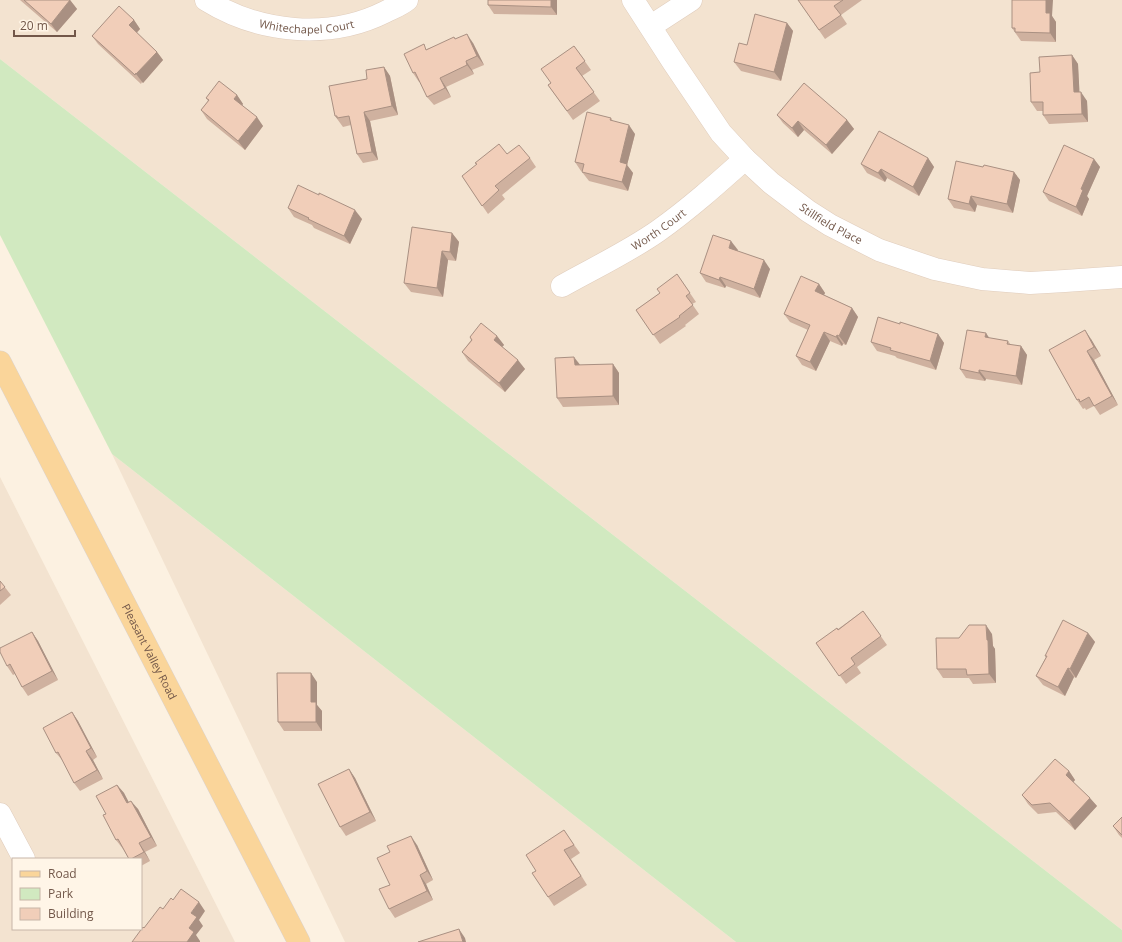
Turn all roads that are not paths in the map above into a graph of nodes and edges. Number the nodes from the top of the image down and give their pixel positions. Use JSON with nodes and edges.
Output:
{"nodes":[{"id":1,"x":206,"y":0,"type":"edge"},
{"id":2,"x":407,"y":0,"type":"edge"},
{"id":3,"x":634,"y":0,"type":"edge"},
{"id":4,"x":691,"y":0,"type":"edge"},
{"id":5,"x":651,"y":26,"type":"junction"},
{"id":6,"x":745,"y":159,"type":"junction"},
{"id":7,"x":1122,"y":276,"type":"edge"},
{"id":8,"x":562,"y":286,"type":"dead end"},
{"id":9,"x":0,"y":362,"type":"edge"},
{"id":10,"x":0,"y":814,"type":"edge"},
{"id":11,"x":23,"y":858,"type":"edge"},
{"id":12,"x":298,"y":942,"type":"edge"}],
"edges":[{"from":1,"to":2,"type":"street","name":"Whitechapel Court"},
{"from":3,"to":5,"type":"street","name":"Stillfield Place"},
{"from":4,"to":5,"type":"street"},
{"from":5,"to":6,"type":"street","name":"Stillfield Place"},
{"from":6,"to":7,"type":"street","name":"Stillfield Place"},
{"from":6,"to":8,"type":"street","name":"Worth Court"},
{"from":9,"to":12,"type":"main road","name":"Pleasant Valley Road"},
{"from":10,"to":11,"type":"street"}]}
